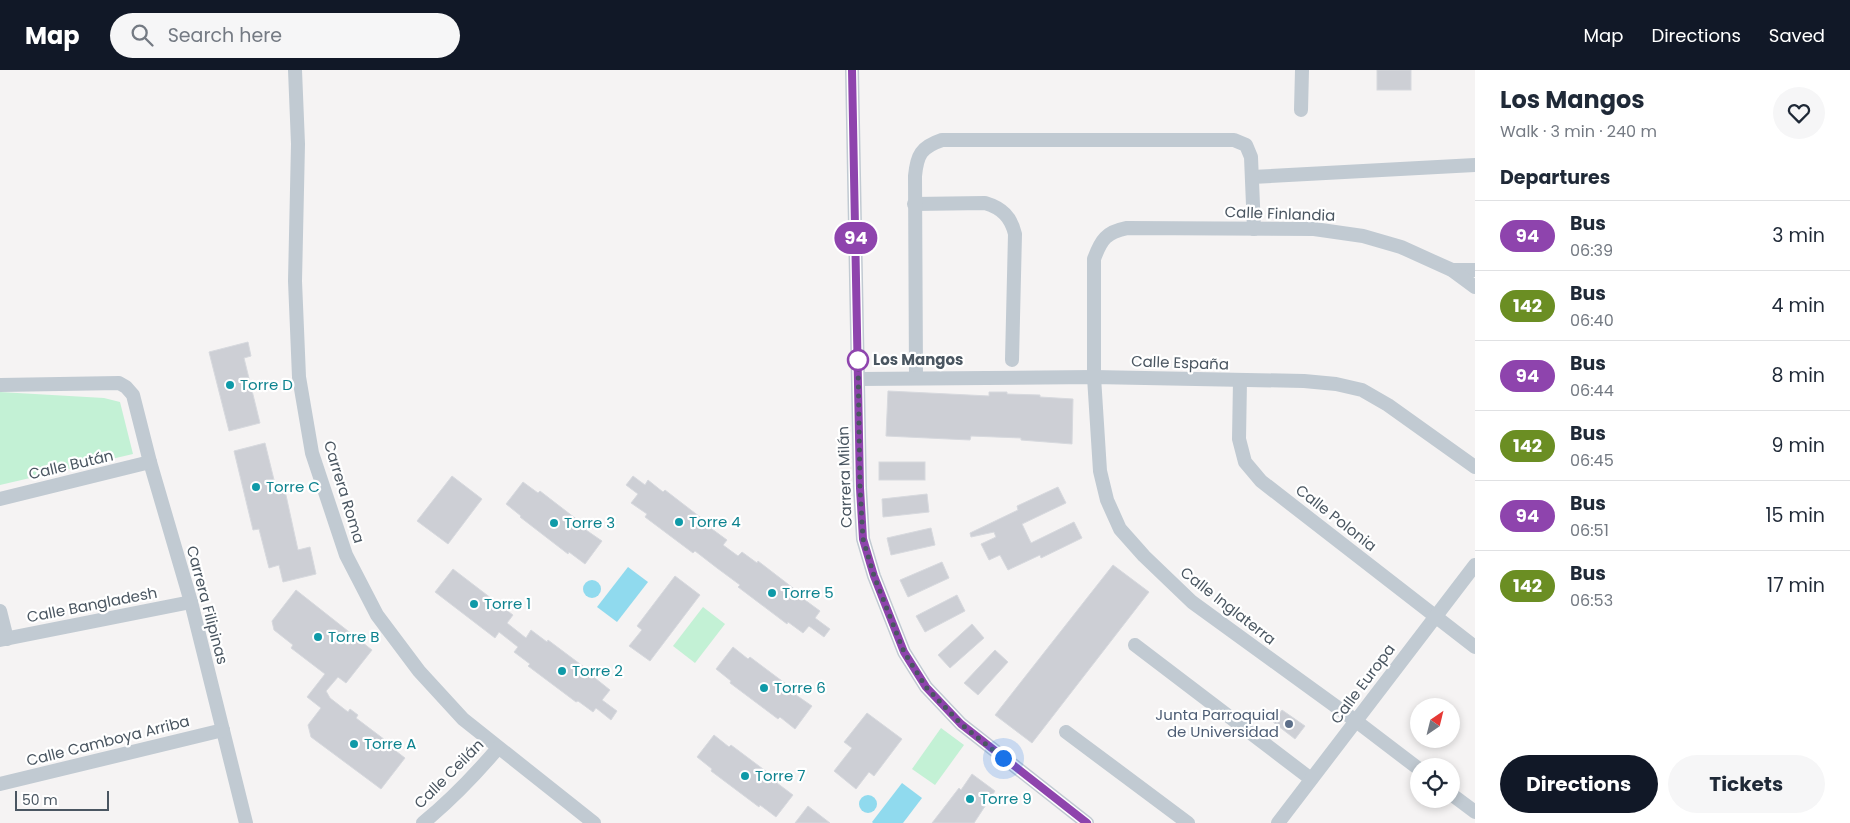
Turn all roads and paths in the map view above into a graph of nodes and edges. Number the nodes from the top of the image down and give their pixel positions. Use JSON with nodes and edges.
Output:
{"nodes":[{"id":1,"x":295,"y":70,"type":"edge"},
{"id":2,"x":852,"y":70,"type":"edge"},
{"id":3,"x":1302,"y":70,"type":"edge"},
{"id":4,"x":1301,"y":110,"type":"dead end"},
{"id":5,"x":1475,"y":165,"type":"edge"},
{"id":6,"x":1252,"y":177,"type":"junction"},
{"id":7,"x":914,"y":204,"type":"junction"},
{"id":8,"x":1254,"y":229,"type":"junction"},
{"id":9,"x":1104,"y":238,"type":"joint"},
{"id":10,"x":1452,"y":270,"type":"junction"},
{"id":11,"x":1475,"y":270,"type":"edge"},
{"id":12,"x":1475,"y":287,"type":"edge"},
{"id":13,"x":1012,"y":360,"type":"dead end"},
{"id":14,"x":1094,"y":377,"type":"junction"},
{"id":15,"x":916,"y":378,"type":"junction"},
{"id":16,"x":859,"y":379,"type":"junction"},
{"id":17,"x":1240,"y":381,"type":"junction"},
{"id":18,"x":0,"y":385,"type":"edge"},
{"id":19,"x":150,"y":462,"type":"junction"},
{"id":20,"x":1475,"y":467,"type":"edge"},
{"id":21,"x":0,"y":499,"type":"edge"},
{"id":22,"x":1475,"y":565,"type":"edge"},
{"id":23,"x":190,"y":602,"type":"junction"},
{"id":24,"x":0,"y":611,"type":"edge"},
{"id":25,"x":1436,"y":616,"type":"junction"},
{"id":26,"x":3,"y":640,"type":"edge"},
{"id":27,"x":1135,"y":645,"type":"dead end"},
{"id":28,"x":1475,"y":647,"type":"edge"},
{"id":29,"x":1356,"y":721,"type":"junction"},
{"id":30,"x":223,"y":730,"type":"junction"},
{"id":31,"x":1066,"y":732,"type":"dead end"},
{"id":32,"x":498,"y":748,"type":"junction"},
{"id":33,"x":1410,"y":762,"type":"edge"},
{"id":34,"x":1311,"y":780,"type":"junction"},
{"id":35,"x":0,"y":784,"type":"edge"},
{"id":36,"x":1460,"y":801,"type":"edge"},
{"id":37,"x":1475,"y":813,"type":"edge"},
{"id":38,"x":246,"y":823,"type":"edge"},
{"id":39,"x":423,"y":823,"type":"edge"},
{"id":40,"x":594,"y":823,"type":"edge"},
{"id":41,"x":1087,"y":823,"type":"edge"},
{"id":42,"x":1188,"y":823,"type":"edge"},
{"id":43,"x":1278,"y":823,"type":"edge"},
{"id":44,"x":1468,"y":823,"type":"edge"}],
"edges":[{"from":1,"to":32,"type":"street","name":"Carrera Roma"},
{"from":2,"to":16,"type":"street","name":"Carrera Milán"},
{"from":3,"to":4,"type":"street"},
{"from":5,"to":6,"type":"street"},
{"from":6,"to":7,"type":"street"},
{"from":6,"to":8,"type":"street"},
{"from":7,"to":13,"type":"street"},
{"from":7,"to":15,"type":"street"},
{"from":8,"to":9,"type":"street","name":"Calle Finlandia"},
{"from":8,"to":10,"type":"street","name":"Calle Finlandia"},
{"from":9,"to":14,"type":"street","name":"Calle Inglaterra"},
{"from":10,"to":11,"type":"street"},
{"from":10,"to":12,"type":"street","name":"Calle Finlandia"},
{"from":14,"to":15,"type":"street","name":"Calle España"},
{"from":14,"to":17,"type":"street","name":"Calle España"},
{"from":14,"to":29,"type":"street","name":"Calle Inglaterra"},
{"from":15,"to":16,"type":"street","name":"Calle España"},
{"from":16,"to":41,"type":"street","name":"Carrera Milán"},
{"from":17,"to":20,"type":"street","name":"Calle España"},
{"from":17,"to":25,"type":"street","name":"Calle Polonia"},
{"from":18,"to":19,"type":"street","name":"Carrera Filipinas"},
{"from":19,"to":21,"type":"street","name":"Calle Bután"},
{"from":19,"to":23,"type":"street","name":"Carrera Filipinas"},
{"from":22,"to":25,"type":"street","name":"Calle Europa"},
{"from":23,"to":26,"type":"street","name":"Calle Bangladesh"},
{"from":23,"to":30,"type":"street","name":"Carrera Filipinas"},
{"from":24,"to":26,"type":"street"},
{"from":25,"to":28,"type":"street","name":"Calle Polonia"},
{"from":25,"to":29,"type":"street","name":"Calle Europa"},
{"from":27,"to":34,"type":"street"},
{"from":29,"to":33,"type":"street","name":"Calle Inglaterra"},
{"from":29,"to":34,"type":"street","name":"Calle Europa"},
{"from":30,"to":35,"type":"street","name":"Calle Camboya Arriba"},
{"from":30,"to":38,"type":"street","name":"Carrera Filipinas"},
{"from":31,"to":42,"type":"street"},
{"from":32,"to":39,"type":"street","name":"Calle Ceilán"},
{"from":32,"to":40,"type":"street","name":"Carrera Roma"},
{"from":34,"to":43,"type":"street","name":"Calle Europa"},
{"from":36,"to":37,"type":"street"},
{"from":37,"to":44,"type":"street"}]}
